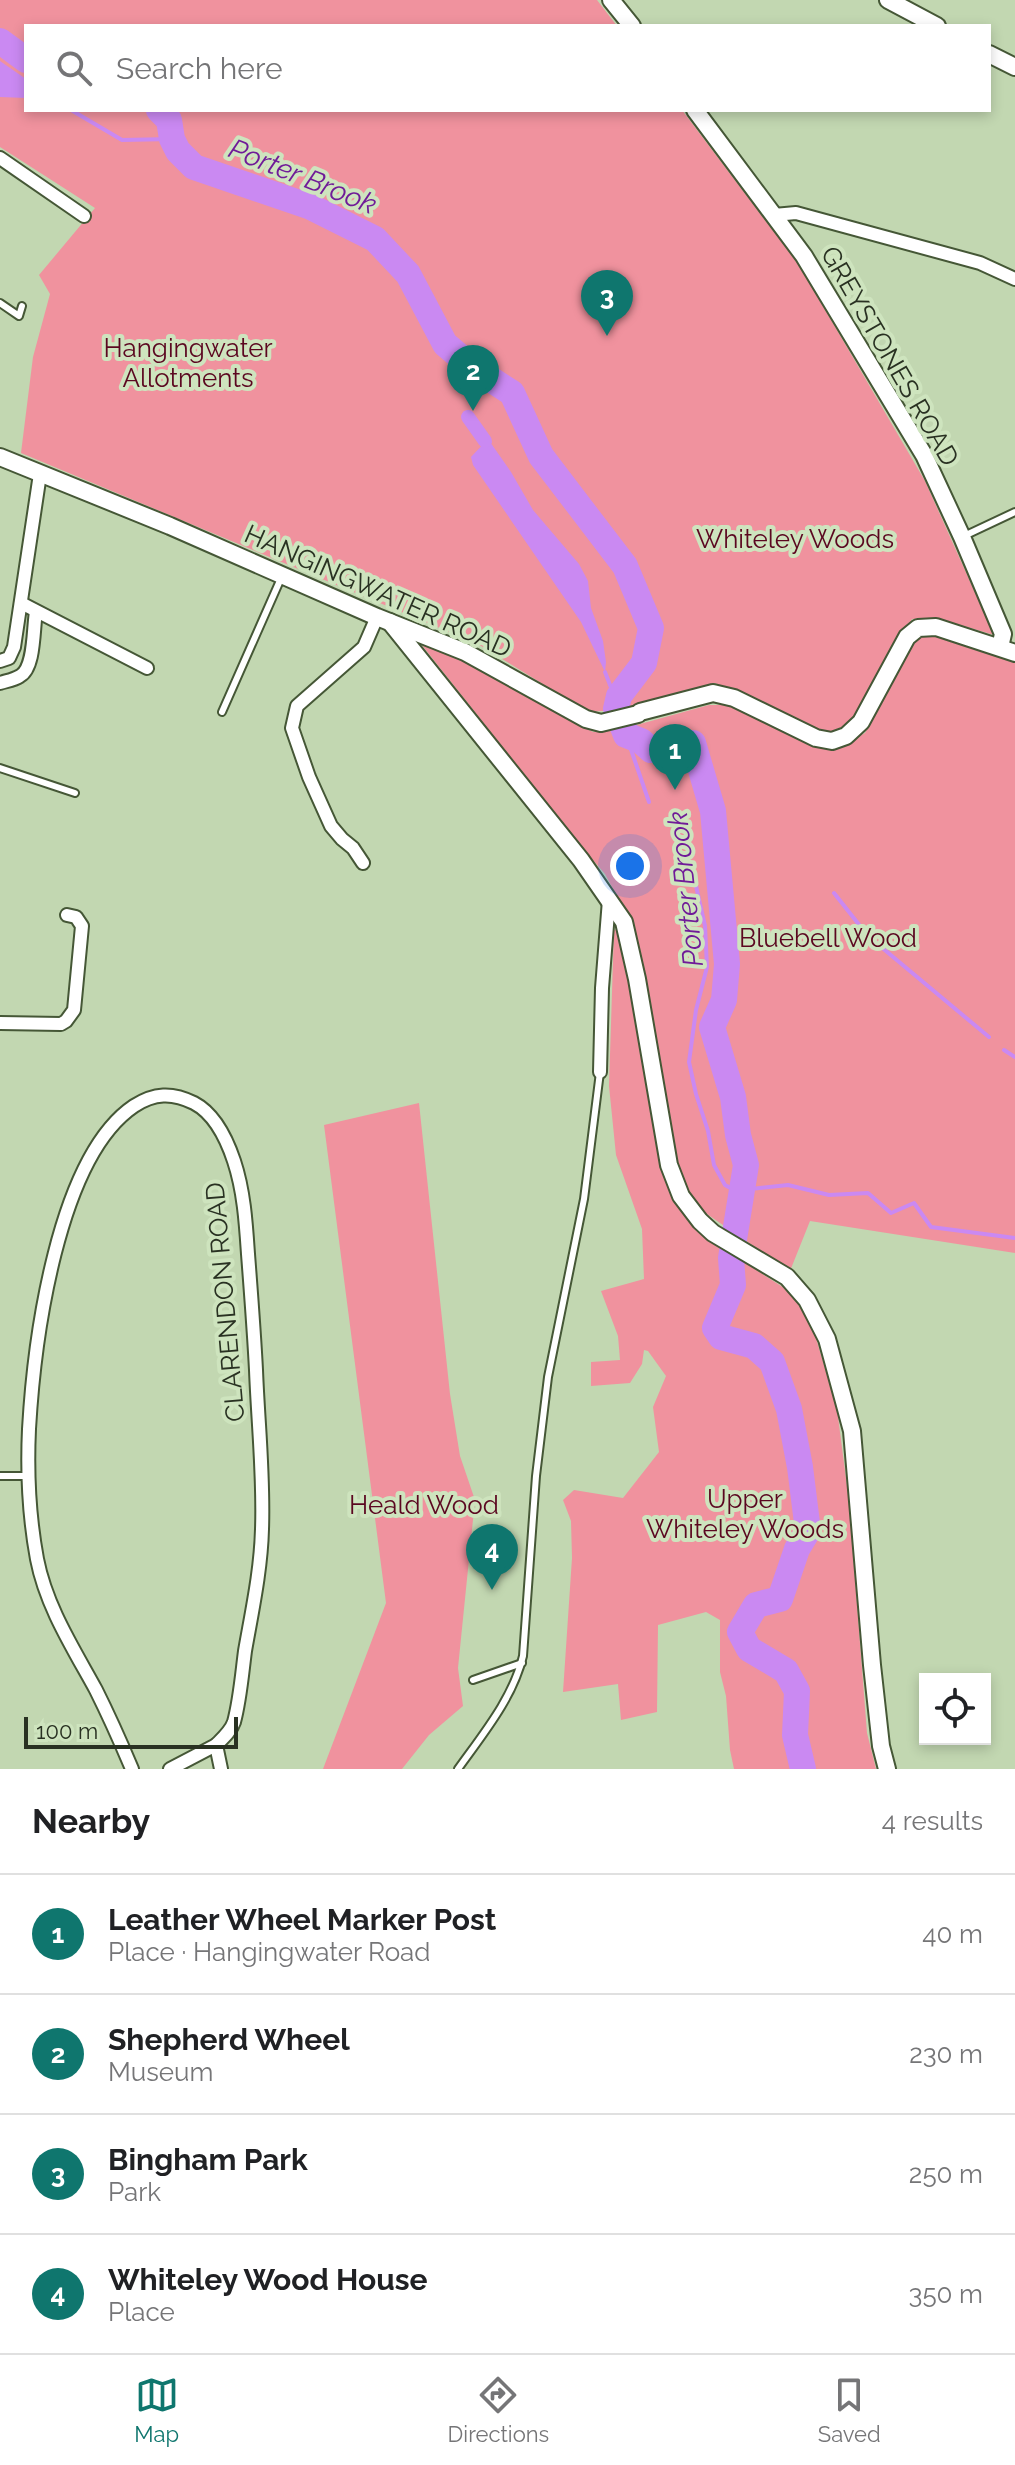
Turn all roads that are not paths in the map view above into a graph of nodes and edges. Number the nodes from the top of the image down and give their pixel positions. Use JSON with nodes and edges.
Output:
{"nodes":[{"id":1,"x":611,"y":0,"type":"edge"},
{"id":2,"x":888,"y":0,"type":"edge"},
{"id":3,"x":630,"y":24,"type":"edge"},
{"id":4,"x":933,"y":24,"type":"edge"},
{"id":5,"x":991,"y":55,"type":"edge"},
{"id":6,"x":1015,"y":67,"type":"edge"},
{"id":7,"x":697,"y":112,"type":"edge"},
{"id":8,"x":0,"y":158,"type":"edge"},
{"id":9,"x":774,"y":215,"type":"junction"},
{"id":10,"x":84,"y":216,"type":"dead end"},
{"id":11,"x":1015,"y":279,"type":"edge"},
{"id":12,"x":0,"y":303,"type":"edge"},
{"id":13,"x":22,"y":306,"type":"dead end"},
{"id":14,"x":0,"y":457,"type":"edge"},
{"id":15,"x":40,"y":474,"type":"junction"},
{"id":16,"x":1015,"y":512,"type":"edge"},
{"id":17,"x":962,"y":537,"type":"junction"},
{"id":18,"x":282,"y":576,"type":"junction"},
{"id":19,"x":21,"y":603,"type":"junction"},
{"id":20,"x":36,"y":612,"type":"junction"},
{"id":21,"x":384,"y":620,"type":"junction"},
{"id":22,"x":1008,"y":650,"type":"edge"},
{"id":23,"x":0,"y":661,"type":"edge"},
{"id":24,"x":147,"y":668,"type":"dead end"},
{"id":25,"x":0,"y":683,"type":"edge"},
{"id":26,"x":222,"y":712,"type":"dead end"},
{"id":27,"x":0,"y":768,"type":"edge"},
{"id":28,"x":75,"y":793,"type":"dead end"},
{"id":29,"x":363,"y":863,"type":"dead end"},
{"id":30,"x":609,"y":899,"type":"junction"},
{"id":31,"x":67,"y":915,"type":"dead end"},
{"id":32,"x":0,"y":1023,"type":"edge"},
{"id":33,"x":600,"y":1072,"type":"joint"},
{"id":34,"x":0,"y":1476,"type":"edge"},
{"id":35,"x":28,"y":1476,"type":"junction"},
{"id":36,"x":522,"y":1663,"type":"junction"},
{"id":37,"x":473,"y":1680,"type":"dead end"},
{"id":38,"x":216,"y":1745,"type":"junction"},
{"id":39,"x":132,"y":1769,"type":"edge"},
{"id":40,"x":170,"y":1769,"type":"edge"},
{"id":41,"x":221,"y":1769,"type":"edge"},
{"id":42,"x":458,"y":1769,"type":"edge"},
{"id":43,"x":887,"y":1769,"type":"edge"}],
"edges":[{"from":1,"to":3,"type":"street"},
{"from":2,"to":4,"type":"street"},
{"from":5,"to":6,"type":"street"},
{"from":7,"to":9,"type":"street","name":"GREYSTONES ROAD"},
{"from":8,"to":10,"type":"street"},
{"from":9,"to":11,"type":"street"},
{"from":9,"to":17,"type":"street","name":"GREYSTONES ROAD"},
{"from":12,"to":13,"type":"lane"},
{"from":14,"to":15,"type":"street","name":"HANGINGWATER ROAD"},
{"from":15,"to":18,"type":"street","name":"HANGINGWATER ROAD"},
{"from":15,"to":19,"type":"street"},
{"from":16,"to":17,"type":"lane"},
{"from":17,"to":22,"type":"street","name":"GREYSTONES ROAD"},
{"from":18,"to":21,"type":"street","name":"HANGINGWATER ROAD"},
{"from":18,"to":26,"type":"lane"},
{"from":19,"to":20,"type":"street"},
{"from":19,"to":23,"type":"street"},
{"from":20,"to":24,"type":"street"},
{"from":20,"to":25,"type":"street"},
{"from":21,"to":22,"type":"street","name":"HANGINGWATER ROAD"},
{"from":21,"to":29,"type":"street"},
{"from":21,"to":30,"type":"street"},
{"from":27,"to":28,"type":"lane"},
{"from":30,"to":33,"type":"street"},
{"from":30,"to":43,"type":"street"},
{"from":31,"to":32,"type":"street"},
{"from":33,"to":36,"type":"lane"},
{"from":34,"to":35,"type":"lane"},
{"from":35,"to":38,"type":"street","name":"CLARENDON ROAD"},
{"from":35,"to":39,"type":"street","name":"CLARENDON ROAD"},
{"from":36,"to":37,"type":"lane"},
{"from":36,"to":42,"type":"lane"},
{"from":38,"to":40,"type":"street"},
{"from":38,"to":41,"type":"street"}]}
